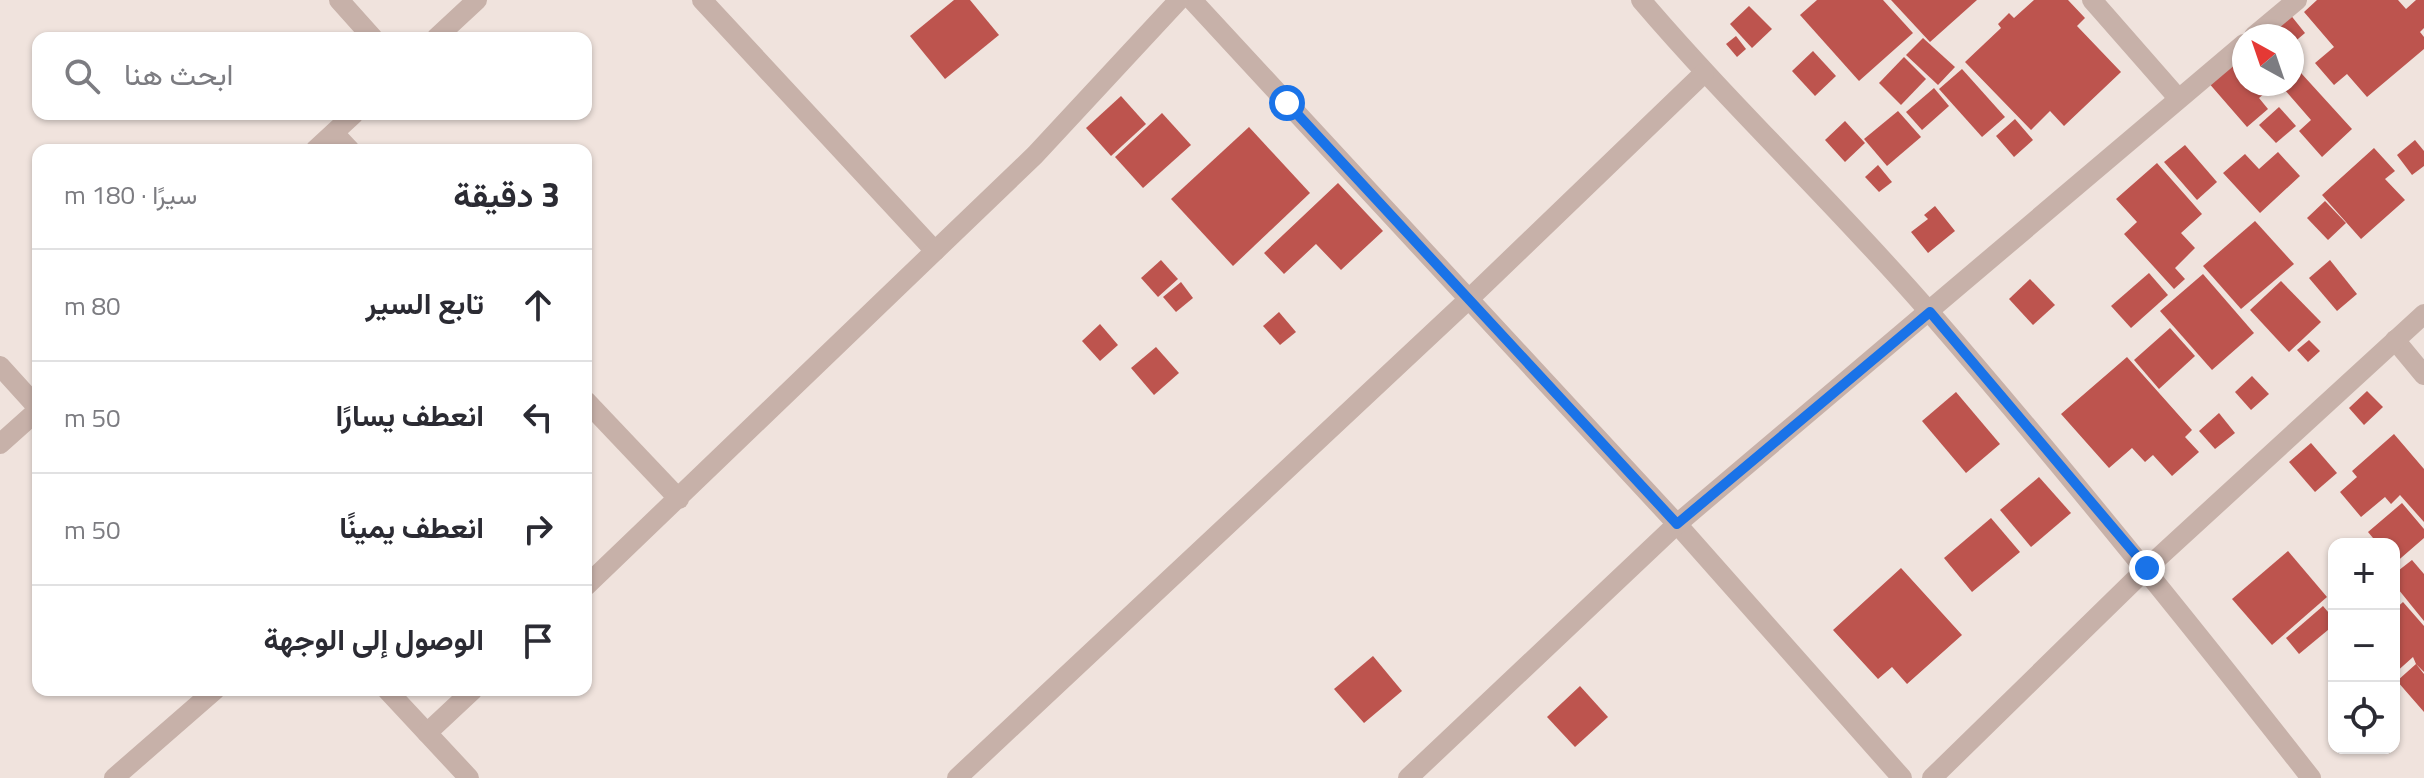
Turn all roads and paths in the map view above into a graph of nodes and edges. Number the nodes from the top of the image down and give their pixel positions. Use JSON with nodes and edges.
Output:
{"nodes":[{"id":1,"x":339,"y":0,"type":"edge"},
{"id":2,"x":477,"y":0,"type":"edge"},
{"id":3,"x":702,"y":0,"type":"edge"},
{"id":4,"x":1179,"y":0,"type":"edge"},
{"id":5,"x":1192,"y":0,"type":"edge"},
{"id":6,"x":1641,"y":0,"type":"edge"},
{"id":7,"x":2092,"y":0,"type":"edge"},
{"id":8,"x":2297,"y":0,"type":"edge"},
{"id":9,"x":2268,"y":24,"type":"edge"},
{"id":10,"x":368,"y":32,"type":"edge"},
{"id":11,"x":442,"y":32,"type":"edge"},
{"id":12,"x":2232,"y":54,"type":"edge"},
{"id":13,"x":1704,"y":73,"type":"junction"},
{"id":14,"x":2178,"y":98,"type":"junction"},
{"id":15,"x":348,"y":120,"type":"edge"},
{"id":16,"x":334,"y":133,"type":"junction"},
{"id":17,"x":322,"y":144,"type":"edge"},
{"id":18,"x":344,"y":144,"type":"edge"},
{"id":19,"x":935,"y":251,"type":"junction"},
{"id":20,"x":1470,"y":298,"type":"junction"},
{"id":21,"x":1930,"y":312,"type":"junction"},
{"id":22,"x":2424,"y":314,"type":"edge"},
{"id":23,"x":2395,"y":340,"type":"junction"},
{"id":24,"x":0,"y":366,"type":"edge"},
{"id":25,"x":2424,"y":375,"type":"edge"},
{"id":26,"x":32,"y":402,"type":"edge"},
{"id":27,"x":592,"y":407,"type":"edge"},
{"id":28,"x":32,"y":415,"type":"edge"},
{"id":29,"x":0,"y":444,"type":"edge"},
{"id":30,"x":679,"y":499,"type":"junction"},
{"id":31,"x":1677,"y":524,"type":"junction"},
{"id":32,"x":2147,"y":568,"type":"junction"},
{"id":33,"x":592,"y":580,"type":"edge"},
{"id":34,"x":208,"y":696,"type":"edge"},
{"id":35,"x":393,"y":696,"type":"edge"},
{"id":36,"x":467,"y":696,"type":"edge"},
{"id":37,"x":427,"y":733,"type":"junction"},
{"id":38,"x":114,"y":778,"type":"edge"},
{"id":39,"x":469,"y":778,"type":"edge"},
{"id":40,"x":957,"y":778,"type":"edge"},
{"id":41,"x":1408,"y":778,"type":"edge"},
{"id":42,"x":1902,"y":778,"type":"edge"},
{"id":43,"x":1932,"y":778,"type":"edge"},
{"id":44,"x":2311,"y":778,"type":"edge"}],
"edges":[{"from":1,"to":10,"type":"street"},
{"from":2,"to":11,"type":"street"},
{"from":3,"to":19,"type":"street"},
{"from":4,"to":19,"type":"street"},
{"from":5,"to":20,"type":"street"},
{"from":6,"to":13,"type":"street"},
{"from":7,"to":14,"type":"street"},
{"from":8,"to":9,"type":"street"},
{"from":12,"to":14,"type":"street"},
{"from":13,"to":20,"type":"street"},
{"from":13,"to":21,"type":"street"},
{"from":14,"to":21,"type":"street"},
{"from":15,"to":16,"type":"street"},
{"from":16,"to":17,"type":"street"},
{"from":16,"to":18,"type":"street"},
{"from":19,"to":30,"type":"street"},
{"from":20,"to":31,"type":"street"},
{"from":20,"to":40,"type":"street"},
{"from":21,"to":31,"type":"street"},
{"from":21,"to":32,"type":"street"},
{"from":22,"to":23,"type":"street"},
{"from":23,"to":25,"type":"street"},
{"from":23,"to":32,"type":"street"},
{"from":24,"to":26,"type":"street"},
{"from":27,"to":30,"type":"street"},
{"from":28,"to":29,"type":"street"},
{"from":30,"to":33,"type":"street"},
{"from":31,"to":41,"type":"street"},
{"from":31,"to":42,"type":"street"},
{"from":32,"to":43,"type":"street"},
{"from":32,"to":44,"type":"street"},
{"from":34,"to":38,"type":"street"},
{"from":35,"to":37,"type":"street"},
{"from":36,"to":37,"type":"street"},
{"from":37,"to":39,"type":"street"}]}
